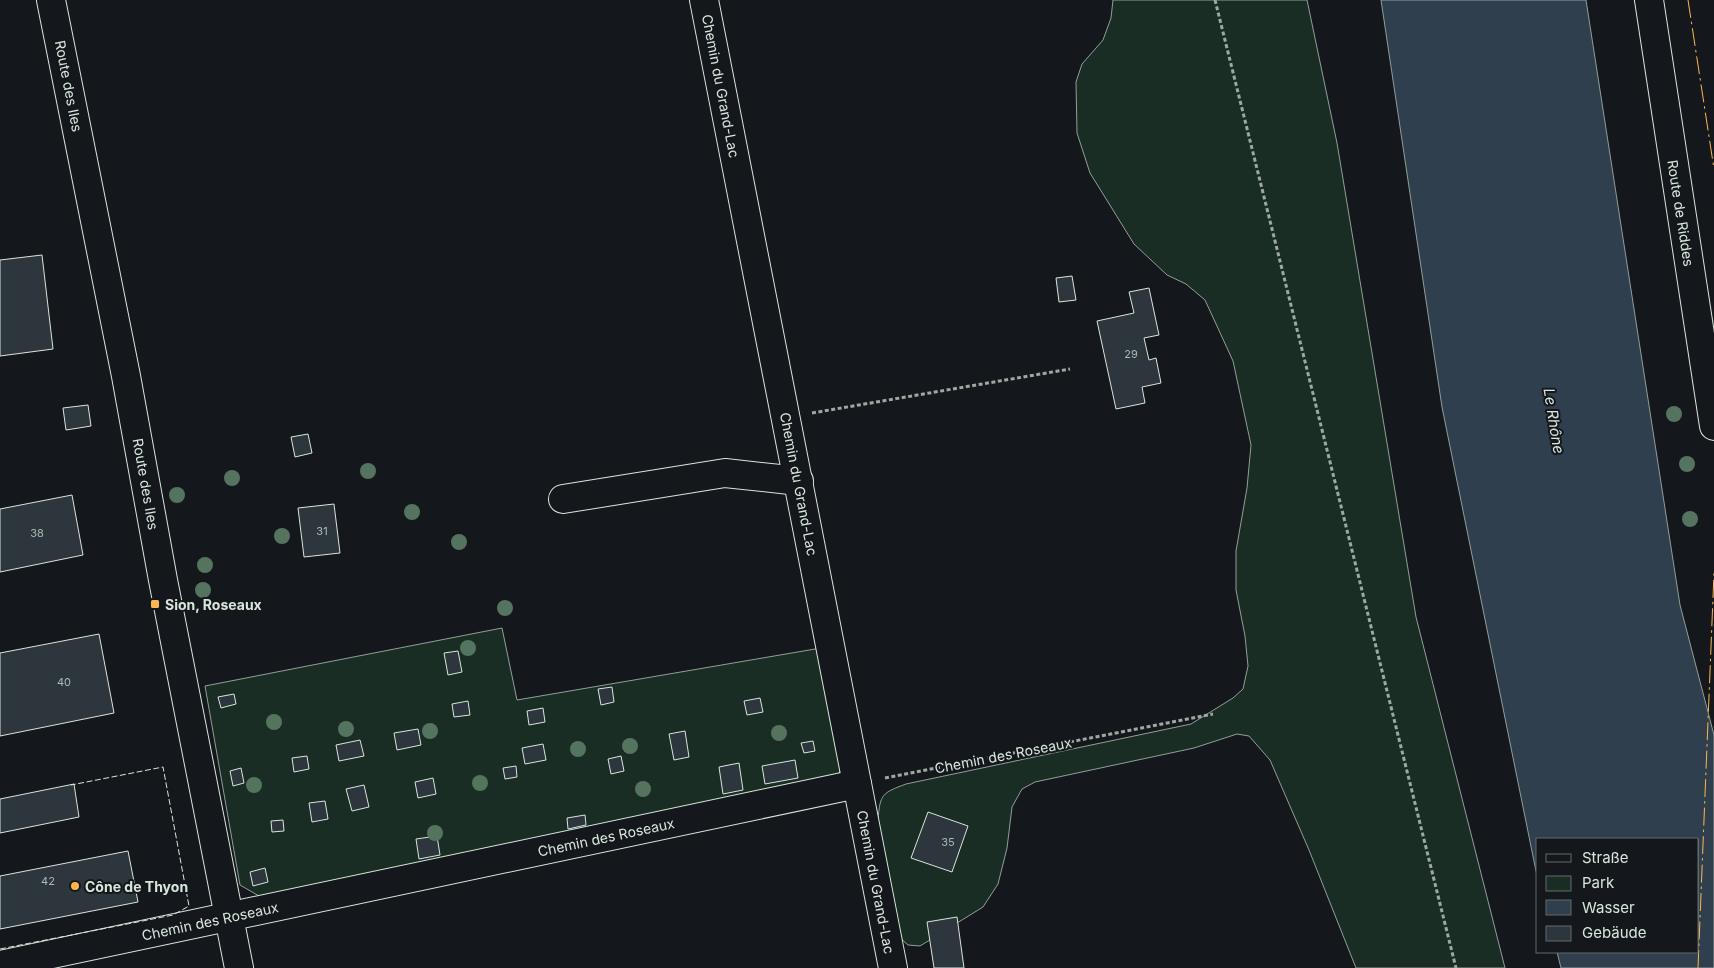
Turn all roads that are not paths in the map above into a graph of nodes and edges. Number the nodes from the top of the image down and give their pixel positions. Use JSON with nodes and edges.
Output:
{"nodes":[{"id":1,"x":51,"y":0,"type":"edge"},
{"id":2,"x":704,"y":0,"type":"edge"},
{"id":3,"x":1649,"y":0,"type":"edge"},
{"id":4,"x":1714,"y":426,"type":"edge"},
{"id":5,"x":799,"y":481,"type":"junction"},
{"id":6,"x":563,"y":499,"type":"dead end"},
{"id":7,"x":857,"y":784,"type":"junction"},
{"id":8,"x":229,"y":916,"type":"junction"},
{"id":9,"x":0,"y":965,"type":"edge"},
{"id":10,"x":239,"y":968,"type":"edge"},
{"id":11,"x":892,"y":968,"type":"edge"}],
"edges":[{"from":1,"to":8,"type":"street","name":"Route des Iles"},
{"from":2,"to":5,"type":"street","name":"Chemin du Grand-Lac"},
{"from":3,"to":4,"type":"street","name":"Route de Riddes"},
{"from":5,"to":6,"type":"street"},
{"from":5,"to":7,"type":"street","name":"Chemin du Grand-Lac"},
{"from":7,"to":8,"type":"street","name":"Chemin des Roseaux"},
{"from":7,"to":11,"type":"street","name":"Chemin du Grand-Lac"},
{"from":8,"to":9,"type":"street","name":"Chemin des Roseaux"},
{"from":8,"to":10,"type":"street","name":"Route des Iles"}]}
